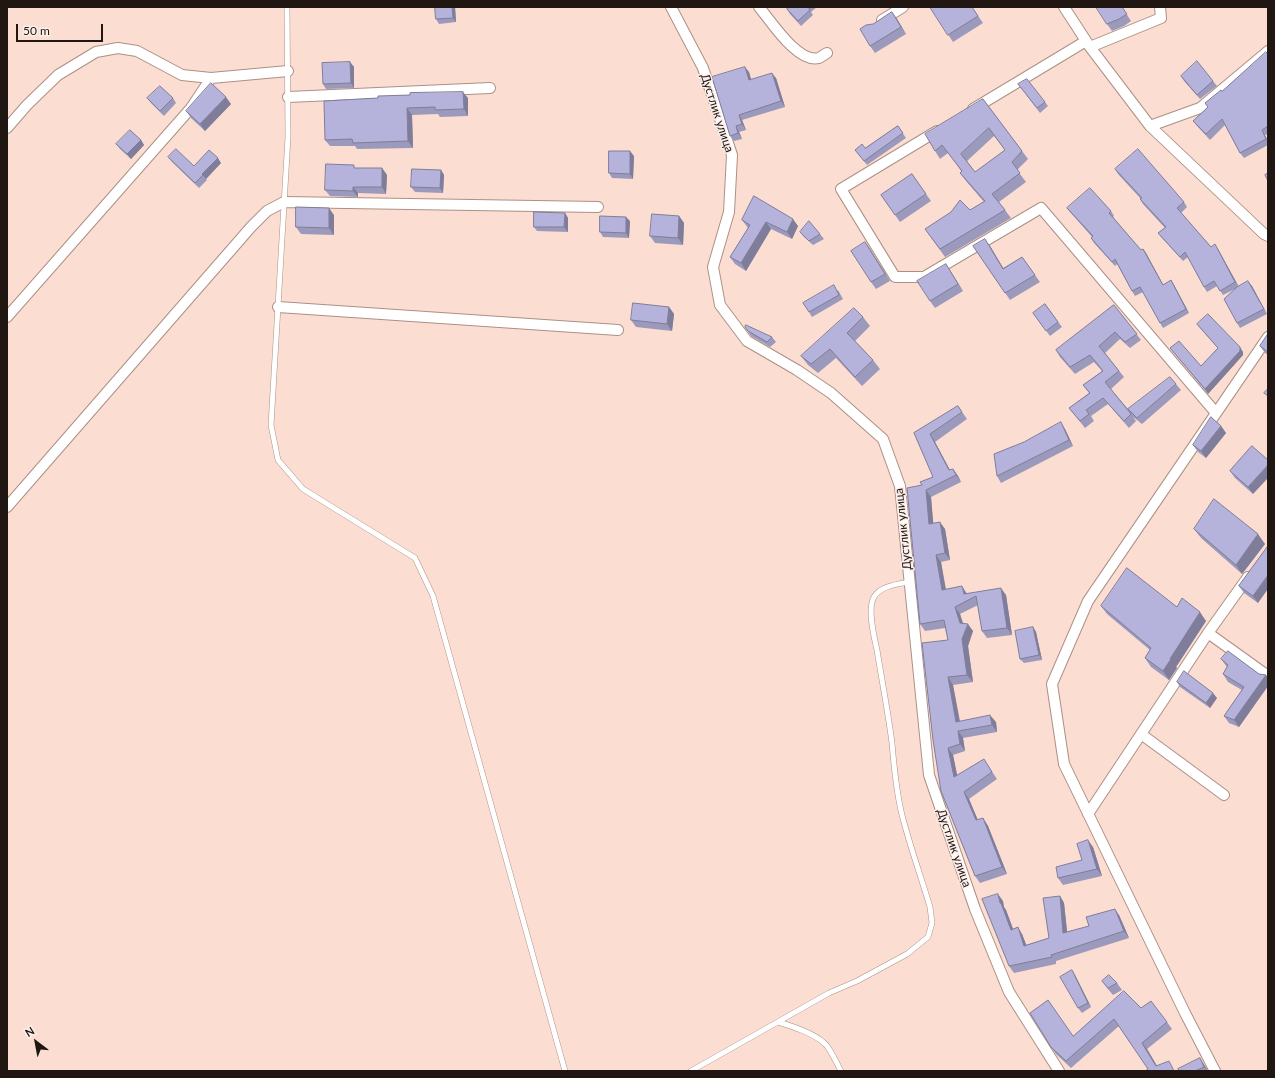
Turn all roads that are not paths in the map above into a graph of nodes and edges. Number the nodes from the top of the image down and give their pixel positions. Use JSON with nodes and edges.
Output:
{"nodes":[{"id":1,"x":287,"y":7,"type":"edge"},
{"id":2,"x":671,"y":7,"type":"edge"},
{"id":3,"x":759,"y":7,"type":"edge"},
{"id":4,"x":903,"y":7,"type":"edge"},
{"id":5,"x":1064,"y":7,"type":"edge"},
{"id":6,"x":1160,"y":7,"type":"edge"},
{"id":7,"x":874,"y":26,"type":"edge"},
{"id":8,"x":1088,"y":44,"type":"junction"},
{"id":9,"x":1268,"y":52,"type":"edge"},
{"id":10,"x":827,"y":53,"type":"dead end"},
{"id":11,"x":288,"y":71,"type":"junction"},
{"id":12,"x":212,"y":78,"type":"junction"},
{"id":13,"x":490,"y":88,"type":"dead end"},
{"id":14,"x":288,"y":97,"type":"junction"},
{"id":15,"x":964,"y":115,"type":"edge"},
{"id":16,"x":1150,"y":126,"type":"junction"},
{"id":17,"x":943,"y":127,"type":"edge"},
{"id":18,"x":7,"y":128,"type":"edge"},
{"id":19,"x":284,"y":202,"type":"junction"},
{"id":20,"x":598,"y":207,"type":"dead end"},
{"id":21,"x":1268,"y":236,"type":"edge"},
{"id":22,"x":278,"y":307,"type":"junction"},
{"id":23,"x":7,"y":317,"type":"edge"},
{"id":24,"x":618,"y":330,"type":"dead end"},
{"id":25,"x":1268,"y":337,"type":"edge"},
{"id":26,"x":1216,"y":413,"type":"junction"},
{"id":27,"x":7,"y":508,"type":"edge"},
{"id":28,"x":1254,"y":568,"type":"edge"},
{"id":29,"x":909,"y":582,"type":"junction"},
{"id":30,"x":1208,"y":633,"type":"junction"},
{"id":31,"x":1268,"y":676,"type":"edge"},
{"id":32,"x":1141,"y":734,"type":"junction"},
{"id":33,"x":1224,"y":795,"type":"dead end"},
{"id":34,"x":1088,"y":814,"type":"junction"},
{"id":35,"x":778,"y":1022,"type":"junction"},
{"id":36,"x":565,"y":1071,"type":"edge"},
{"id":37,"x":691,"y":1071,"type":"edge"},
{"id":38,"x":841,"y":1071,"type":"edge"},
{"id":39,"x":1059,"y":1071,"type":"edge"},
{"id":40,"x":1216,"y":1071,"type":"edge"}],
"edges":[{"from":1,"to":11,"type":"lane"},
{"from":2,"to":29,"type":"street","name":"Дустлик улица"},
{"from":3,"to":10,"type":"street"},
{"from":4,"to":7,"type":"street"},
{"from":5,"to":8,"type":"street"},
{"from":6,"to":8,"type":"street"},
{"from":8,"to":15,"type":"street"},
{"from":8,"to":16,"type":"street"},
{"from":9,"to":16,"type":"street"},
{"from":11,"to":12,"type":"street"},
{"from":11,"to":14,"type":"lane"},
{"from":12,"to":18,"type":"street"},
{"from":12,"to":23,"type":"street"},
{"from":13,"to":14,"type":"street"},
{"from":14,"to":19,"type":"lane"},
{"from":16,"to":21,"type":"street"},
{"from":17,"to":26,"type":"street"},
{"from":19,"to":20,"type":"street"},
{"from":19,"to":22,"type":"lane"},
{"from":19,"to":27,"type":"street"},
{"from":22,"to":24,"type":"street"},
{"from":22,"to":36,"type":"lane"},
{"from":25,"to":26,"type":"street"},
{"from":26,"to":34,"type":"street"},
{"from":28,"to":30,"type":"street"},
{"from":29,"to":35,"type":"lane"},
{"from":29,"to":39,"type":"street","name":"Дустлик улица"},
{"from":30,"to":31,"type":"street"},
{"from":30,"to":32,"type":"street"},
{"from":32,"to":33,"type":"street"},
{"from":32,"to":34,"type":"street"},
{"from":34,"to":40,"type":"street"},
{"from":35,"to":37,"type":"lane"},
{"from":35,"to":38,"type":"lane"}]}
